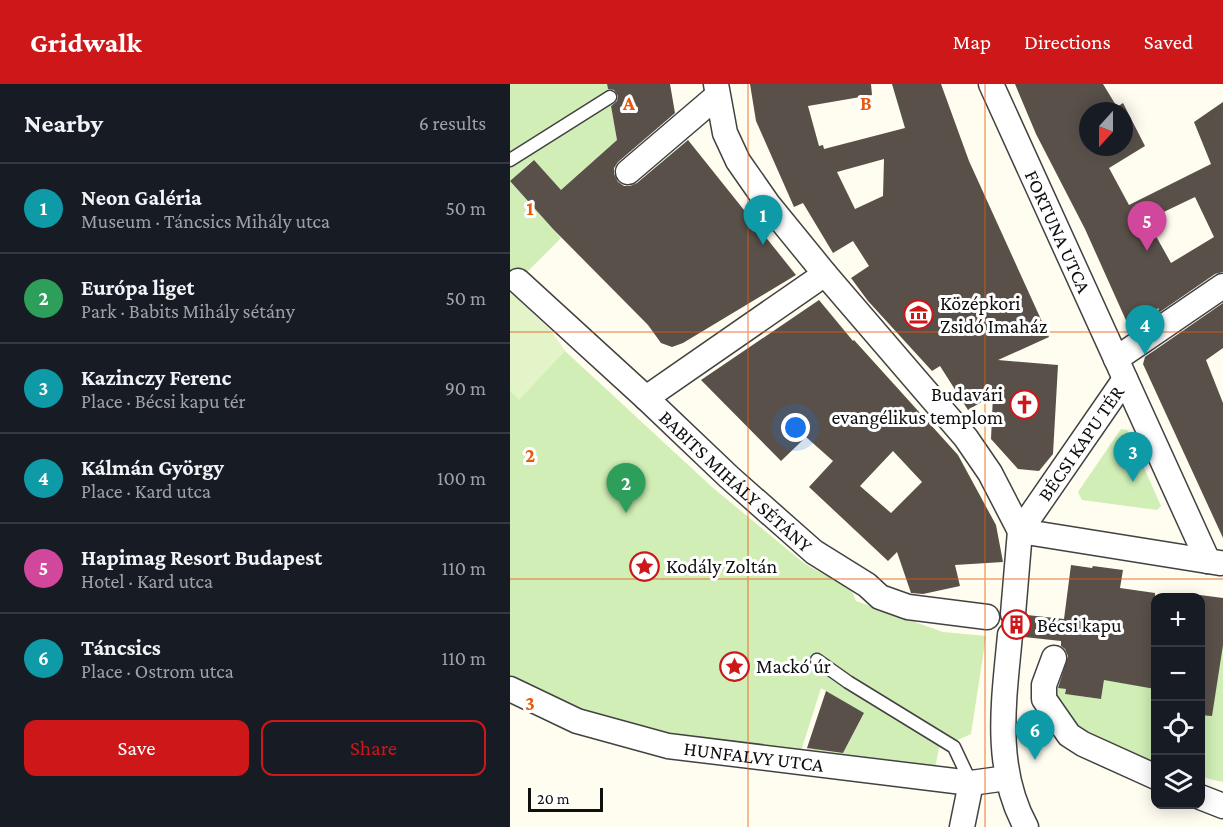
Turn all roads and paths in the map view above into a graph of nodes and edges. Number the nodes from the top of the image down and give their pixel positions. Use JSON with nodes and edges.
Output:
{"nodes":[{"id":1,"x":991,"y":84,"type":"edge"},
{"id":2,"x":717,"y":90,"type":"edge"},
{"id":3,"x":610,"y":97,"type":"dead end"},
{"id":4,"x":510,"y":160,"type":"edge"},
{"id":5,"x":628,"y":172,"type":"dead end"},
{"id":6,"x":825,"y":274,"type":"junction"},
{"id":7,"x":514,"y":277,"type":"edge"},
{"id":8,"x":1223,"y":286,"type":"edge"},
{"id":9,"x":1120,"y":369,"type":"junction"},
{"id":10,"x":646,"y":398,"type":"junction"},
{"id":11,"x":1020,"y":531,"type":"junction"},
{"id":12,"x":1216,"y":562,"type":"edge"},
{"id":13,"x":987,"y":617,"type":"dead end"},
{"id":14,"x":1054,"y":658,"type":"dead end"},
{"id":15,"x":818,"y":660,"type":"dead end"},
{"id":16,"x":510,"y":689,"type":"edge"},
{"id":17,"x":1151,"y":775,"type":"edge"},
{"id":18,"x":1007,"y":778,"type":"junction"},
{"id":19,"x":971,"y":783,"type":"junction"},
{"id":20,"x":1205,"y":799,"type":"edge"},
{"id":21,"x":1223,"y":806,"type":"edge"},
{"id":22,"x":962,"y":827,"type":"edge"},
{"id":23,"x":1026,"y":827,"type":"edge"}],
"edges":[{"from":1,"to":9,"type":"street","name":"FORTUNA UTCA"},
{"from":2,"to":5,"type":"street"},
{"from":2,"to":6,"type":"street"},
{"from":3,"to":4,"type":"lane"},
{"from":6,"to":10,"type":"street"},
{"from":6,"to":11,"type":"street"},
{"from":7,"to":10,"type":"street","name":"BABITS MIHÁLY SÉTÁNY"},
{"from":8,"to":9,"type":"street"},
{"from":9,"to":11,"type":"street","name":"BÉCSI KAPU TÉR"},
{"from":9,"to":12,"type":"street","name":"BÉCSI KAPU TÉR"},
{"from":10,"to":13,"type":"street","name":"BABITS MIHÁLY SÉTÁNY"},
{"from":11,"to":12,"type":"street","name":"BÉCSI KAPU TÉR"},
{"from":11,"to":18,"type":"street","name":"BÉCSI KAPU TÉR"},
{"from":14,"to":17,"type":"street"},
{"from":15,"to":19,"type":"lane"},
{"from":16,"to":19,"type":"street","name":"HUNFALVY UTCA"},
{"from":18,"to":19,"type":"street","name":"HUNFALVY UTCA"},
{"from":18,"to":23,"type":"street","name":"BÉCSI KAPU TÉR"},
{"from":19,"to":22,"type":"street"},
{"from":20,"to":21,"type":"street"}]}
